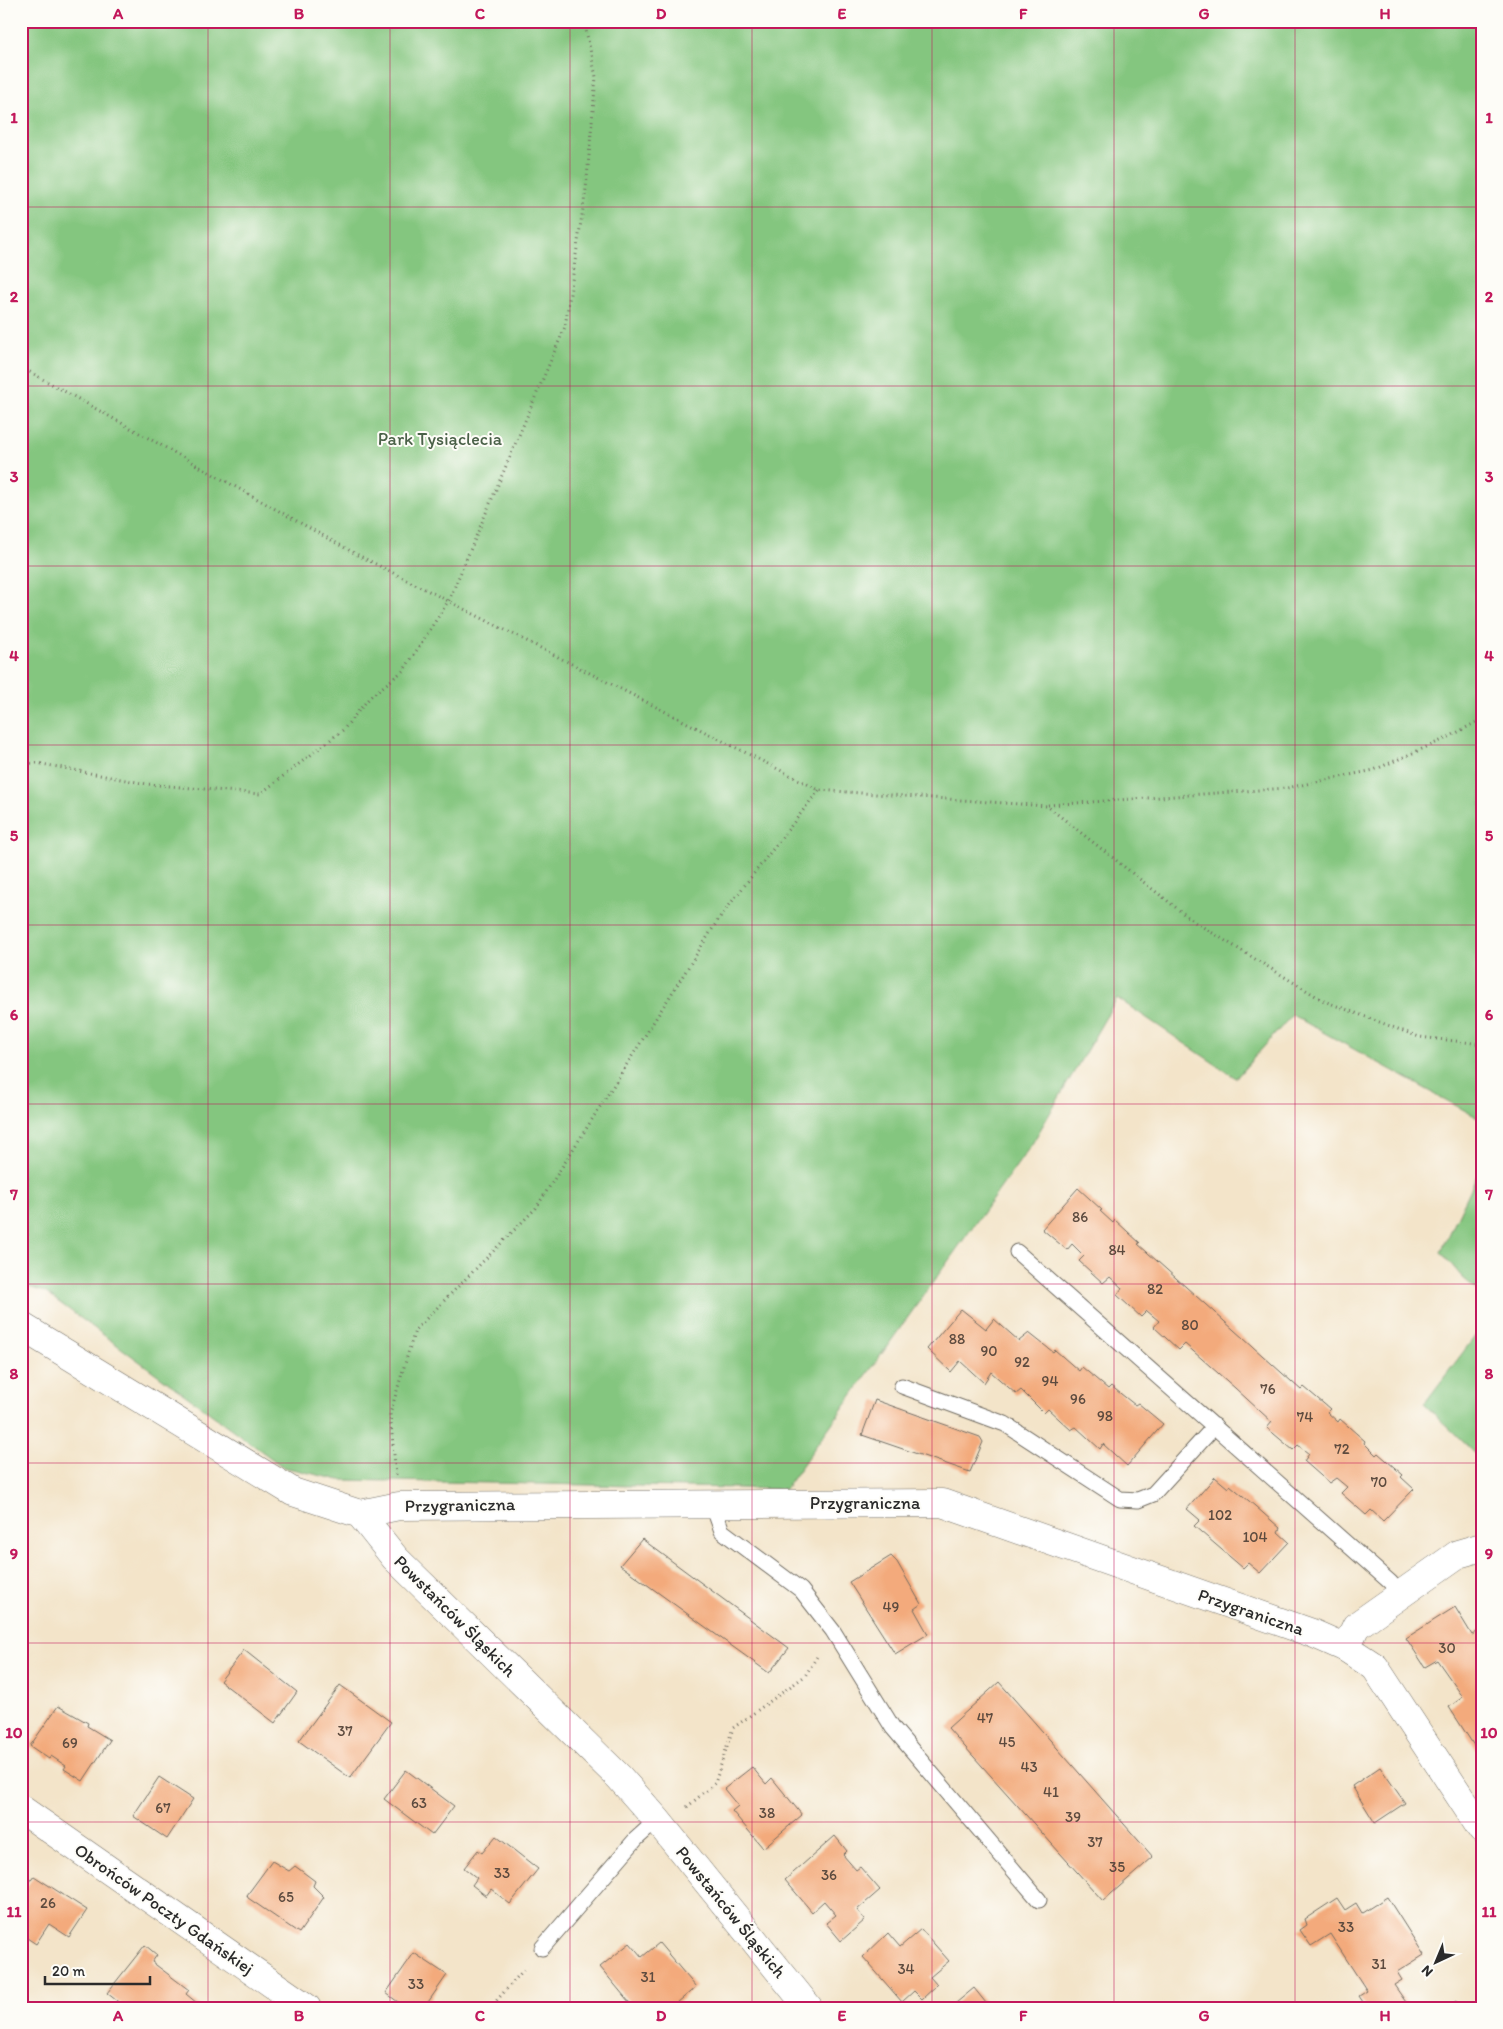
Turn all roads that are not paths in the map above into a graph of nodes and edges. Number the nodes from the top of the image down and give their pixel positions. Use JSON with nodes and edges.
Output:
{"nodes":[{"id":1,"x":1017,"y":1252,"type":"dead end"},
{"id":2,"x":21,"y":1326,"type":"edge"},
{"id":3,"x":902,"y":1386,"type":"dead end"},
{"id":4,"x":1215,"y":1426,"type":"junction"},
{"id":5,"x":712,"y":1503,"type":"junction"},
{"id":6,"x":360,"y":1514,"type":"junction"},
{"id":7,"x":1482,"y":1547,"type":"edge"},
{"id":8,"x":1400,"y":1594,"type":"junction"},
{"id":9,"x":1346,"y":1648,"type":"junction"},
{"id":10,"x":21,"y":1809,"type":"edge"},
{"id":11,"x":657,"y":1820,"type":"junction"},
{"id":12,"x":1482,"y":1830,"type":"edge"},
{"id":13,"x":1039,"y":1900,"type":"dead end"},
{"id":14,"x":542,"y":1948,"type":"road end"},
{"id":15,"x":307,"y":2008,"type":"edge"},
{"id":16,"x":809,"y":2008,"type":"edge"}],
"edges":[{"from":1,"to":4,"type":"lane"},
{"from":2,"to":6,"type":"street"},
{"from":3,"to":4,"type":"lane"},
{"from":4,"to":8,"type":"lane"},
{"from":5,"to":6,"type":"street","name":"Przygraniczna"},
{"from":5,"to":9,"type":"street","name":"Przygraniczna"},
{"from":5,"to":13,"type":"lane"},
{"from":6,"to":11,"type":"street","name":"Powstańców Śląskich"},
{"from":7,"to":8,"type":"street"},
{"from":8,"to":9,"type":"street"},
{"from":9,"to":12,"type":"street","name":"Przygraniczna"},
{"from":10,"to":15,"type":"street","name":"Obrońców Poczty Gdańskiej"},
{"from":11,"to":14,"type":"lane"},
{"from":11,"to":16,"type":"street","name":"Powstańców Śląskich"}]}
